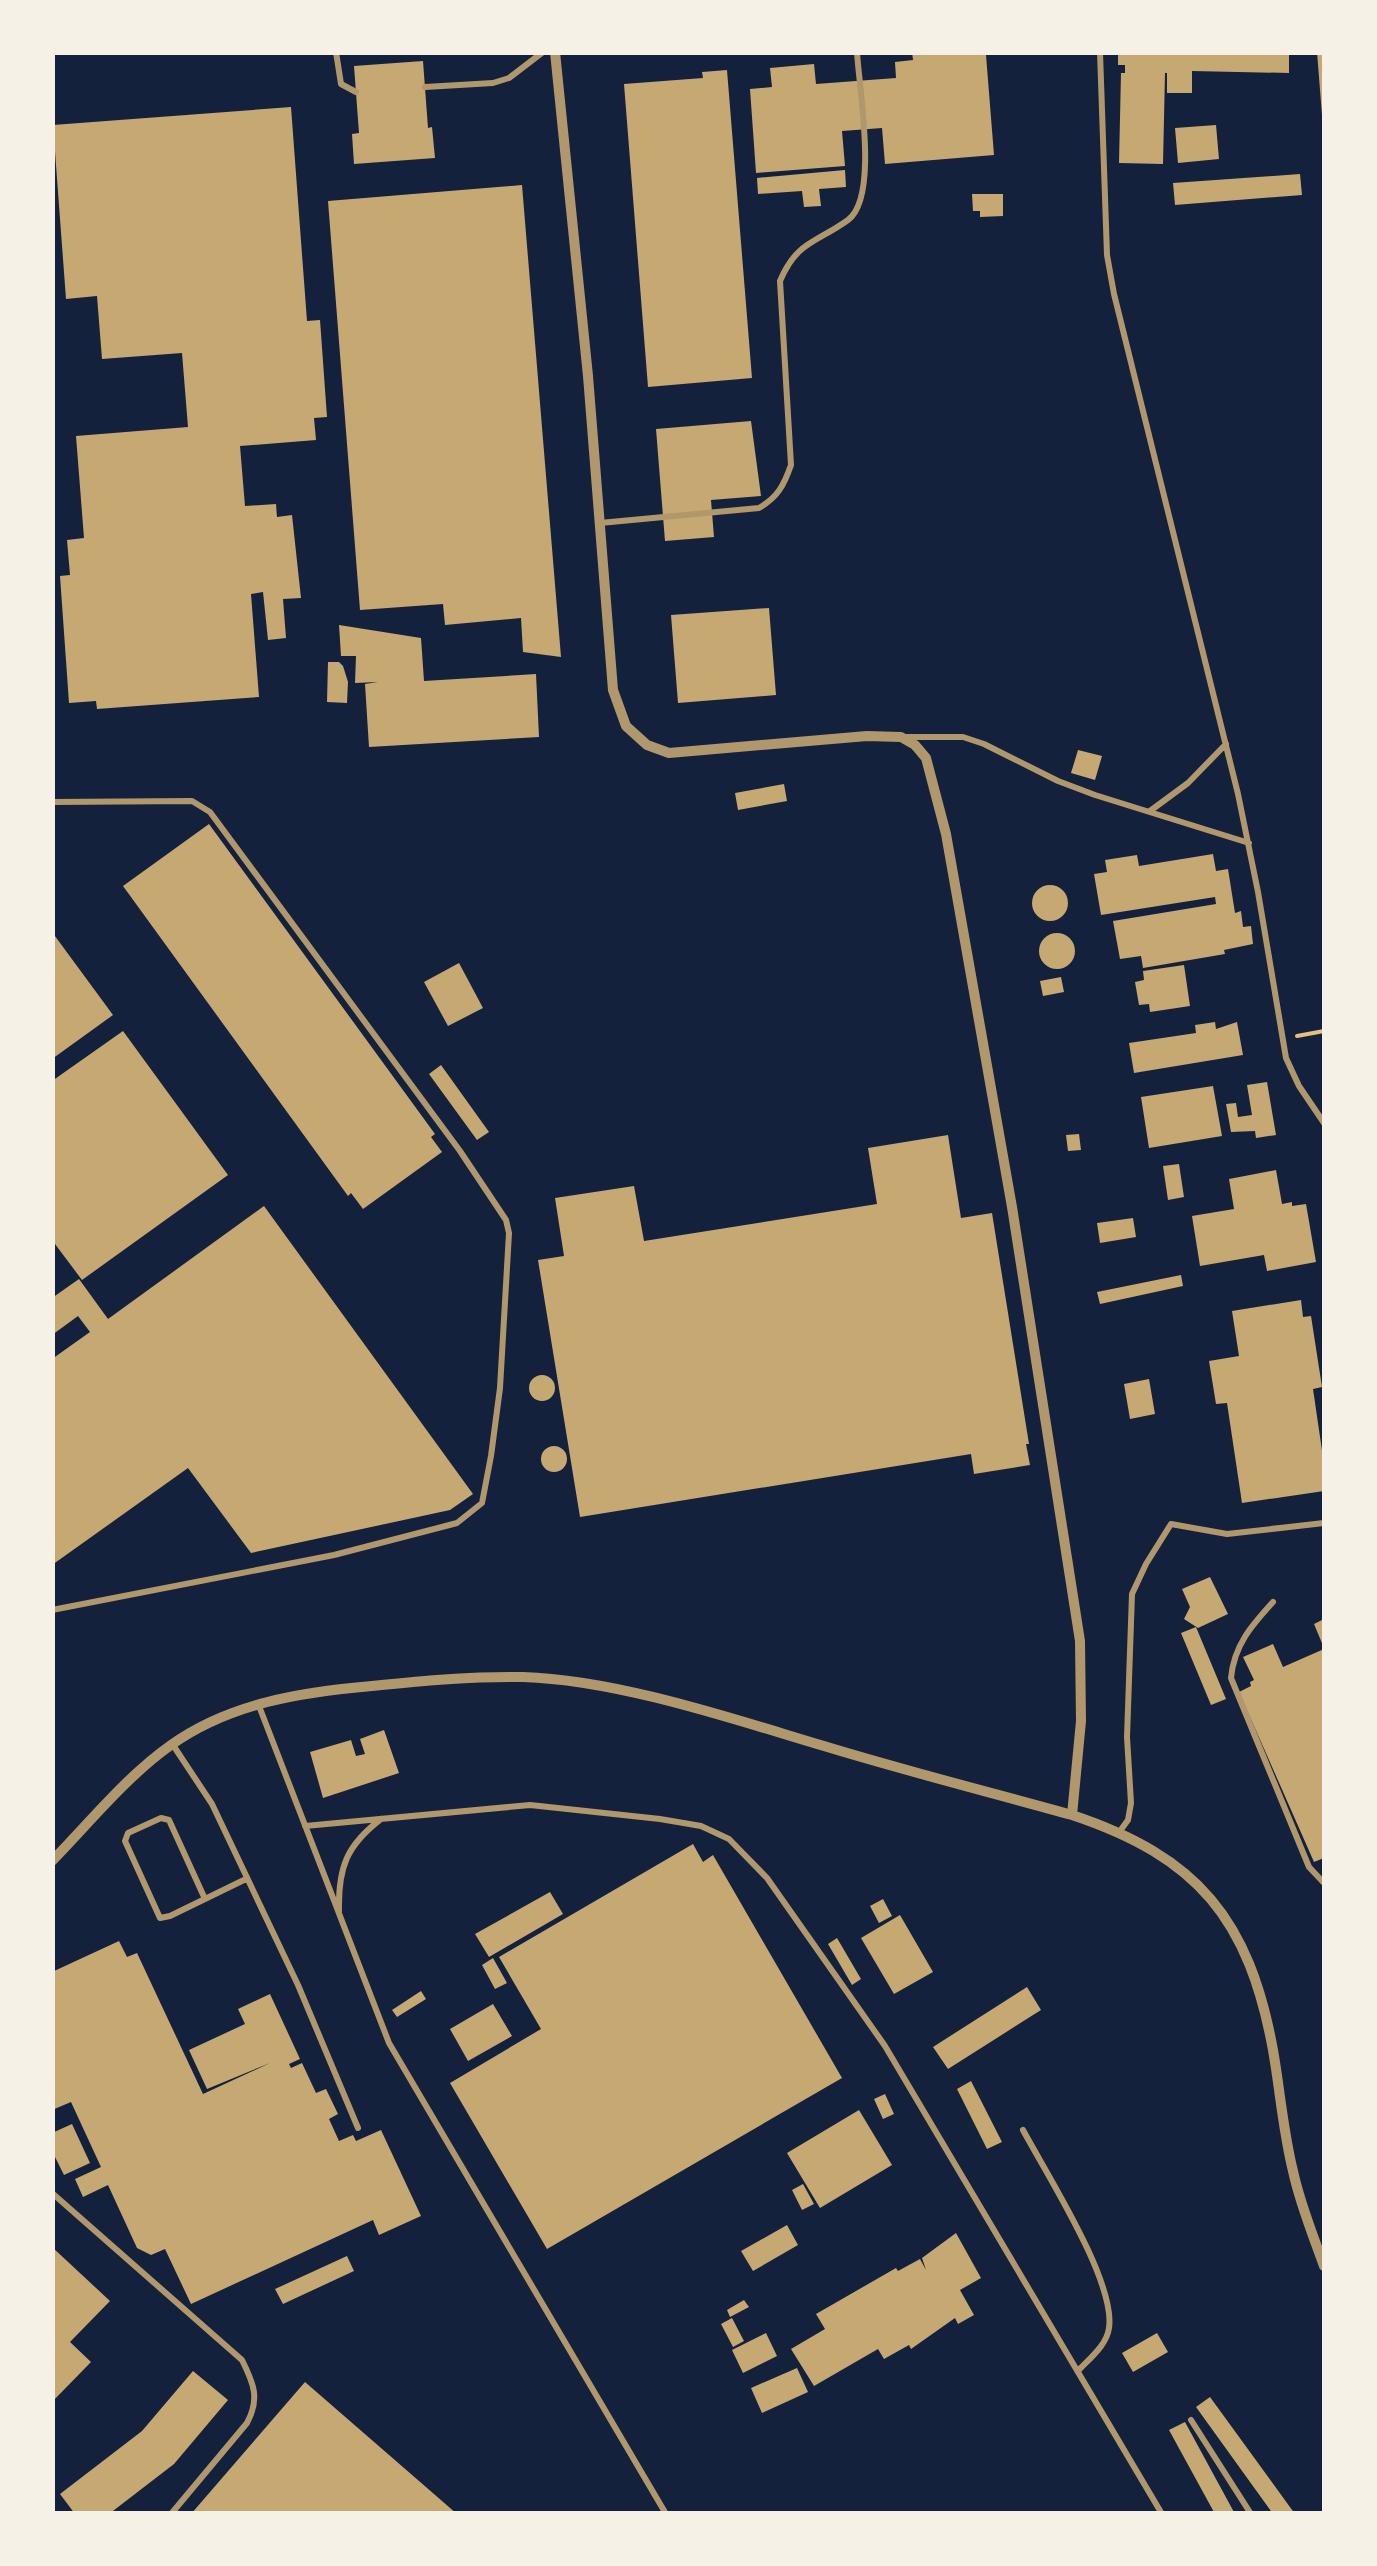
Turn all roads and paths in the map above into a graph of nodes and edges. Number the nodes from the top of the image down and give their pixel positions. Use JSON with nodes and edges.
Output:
{"nodes":[{"id":1,"x":336,"y":52,"type":"edge"},
{"id":2,"x":543,"y":52,"type":"edge"},
{"id":3,"x":555,"y":52,"type":"edge"},
{"id":4,"x":857,"y":52,"type":"edge"},
{"id":5,"x":1100,"y":52,"type":"edge"},
{"id":6,"x":425,"y":87,"type":"dead end"},
{"id":7,"x":356,"y":92,"type":"dead end"},
{"id":8,"x":599,"y":523,"type":"junction"},
{"id":9,"x":901,"y":737,"type":"junction"},
{"id":10,"x":1226,"y":744,"type":"junction"},
{"id":11,"x":52,"y":802,"type":"edge"},
{"id":12,"x":1150,"y":812,"type":"junction"},
{"id":13,"x":1248,"y":843,"type":"junction"},
{"id":14,"x":1324,"y":1032,"type":"edge"},
{"id":15,"x":1282,"y":1039,"type":"junction"},
{"id":16,"x":1324,"y":1124,"type":"edge"},
{"id":17,"x":1324,"y":1523,"type":"edge"},
{"id":18,"x":1273,"y":1602,"type":"dead end"},
{"id":19,"x":52,"y":1610,"type":"edge"},
{"id":20,"x":258,"y":1704,"type":"junction"},
{"id":21,"x":172,"y":1744,"type":"junction"},
{"id":22,"x":1072,"y":1815,"type":"junction"},
{"id":23,"x":382,"y":1818,"type":"junction"},
{"id":24,"x":306,"y":1826,"type":"junction"},
{"id":25,"x":1120,"y":1832,"type":"junction"},
{"id":26,"x":52,"y":1861,"type":"edge"},
{"id":27,"x":246,"y":1879,"type":"junction"},
{"id":28,"x":1324,"y":1882,"type":"edge"},
{"id":29,"x":204,"y":1899,"type":"junction"},
{"id":30,"x":339,"y":1916,"type":"junction"},
{"id":31,"x":358,"y":2128,"type":"dead end"},
{"id":32,"x":1023,"y":2130,"type":"dead end"},
{"id":33,"x":52,"y":2193,"type":"edge"},
{"id":34,"x":1324,"y":2266,"type":"edge"},
{"id":35,"x":1078,"y":2371,"type":"junction"},
{"id":36,"x":1191,"y":2420,"type":"dead end"},
{"id":37,"x":171,"y":2514,"type":"edge"},
{"id":38,"x":666,"y":2514,"type":"edge"},
{"id":39,"x":1162,"y":2514,"type":"edge"},
{"id":40,"x":1252,"y":2514,"type":"edge"}],
"edges":[{"from":1,"to":7,"type":"lane"},
{"from":2,"to":6,"type":"lane"},
{"from":3,"to":8,"type":"street"},
{"from":4,"to":8,"type":"lane"},
{"from":5,"to":10,"type":"lane"},
{"from":8,"to":9,"type":"street"},
{"from":9,"to":12,"type":"lane"},
{"from":9,"to":22,"type":"street"},
{"from":10,"to":12,"type":"lane"},
{"from":10,"to":13,"type":"lane"},
{"from":11,"to":19,"type":"lane"},
{"from":12,"to":13,"type":"lane"},
{"from":13,"to":15,"type":"lane"},
{"from":14,"to":15,"type":"path"},
{"from":15,"to":16,"type":"lane"},
{"from":17,"to":25,"type":"lane"},
{"from":18,"to":28,"type":"lane"},
{"from":20,"to":21,"type":"street"},
{"from":20,"to":22,"type":"street"},
{"from":20,"to":24,"type":"lane"},
{"from":21,"to":26,"type":"street"},
{"from":21,"to":27,"type":"lane"},
{"from":22,"to":25,"type":"street"},
{"from":23,"to":24,"type":"lane"},
{"from":23,"to":30,"type":"lane"},
{"from":23,"to":35,"type":"lane"},
{"from":24,"to":30,"type":"lane"},
{"from":25,"to":34,"type":"street"},
{"from":27,"to":29,"type":"lane"},
{"from":27,"to":31,"type":"lane"},
{"from":29,"to":29,"type":"lane"},
{"from":30,"to":38,"type":"lane"},
{"from":32,"to":35,"type":"lane"},
{"from":33,"to":37,"type":"lane"},
{"from":35,"to":39,"type":"lane"},
{"from":36,"to":40,"type":"lane"}]}
